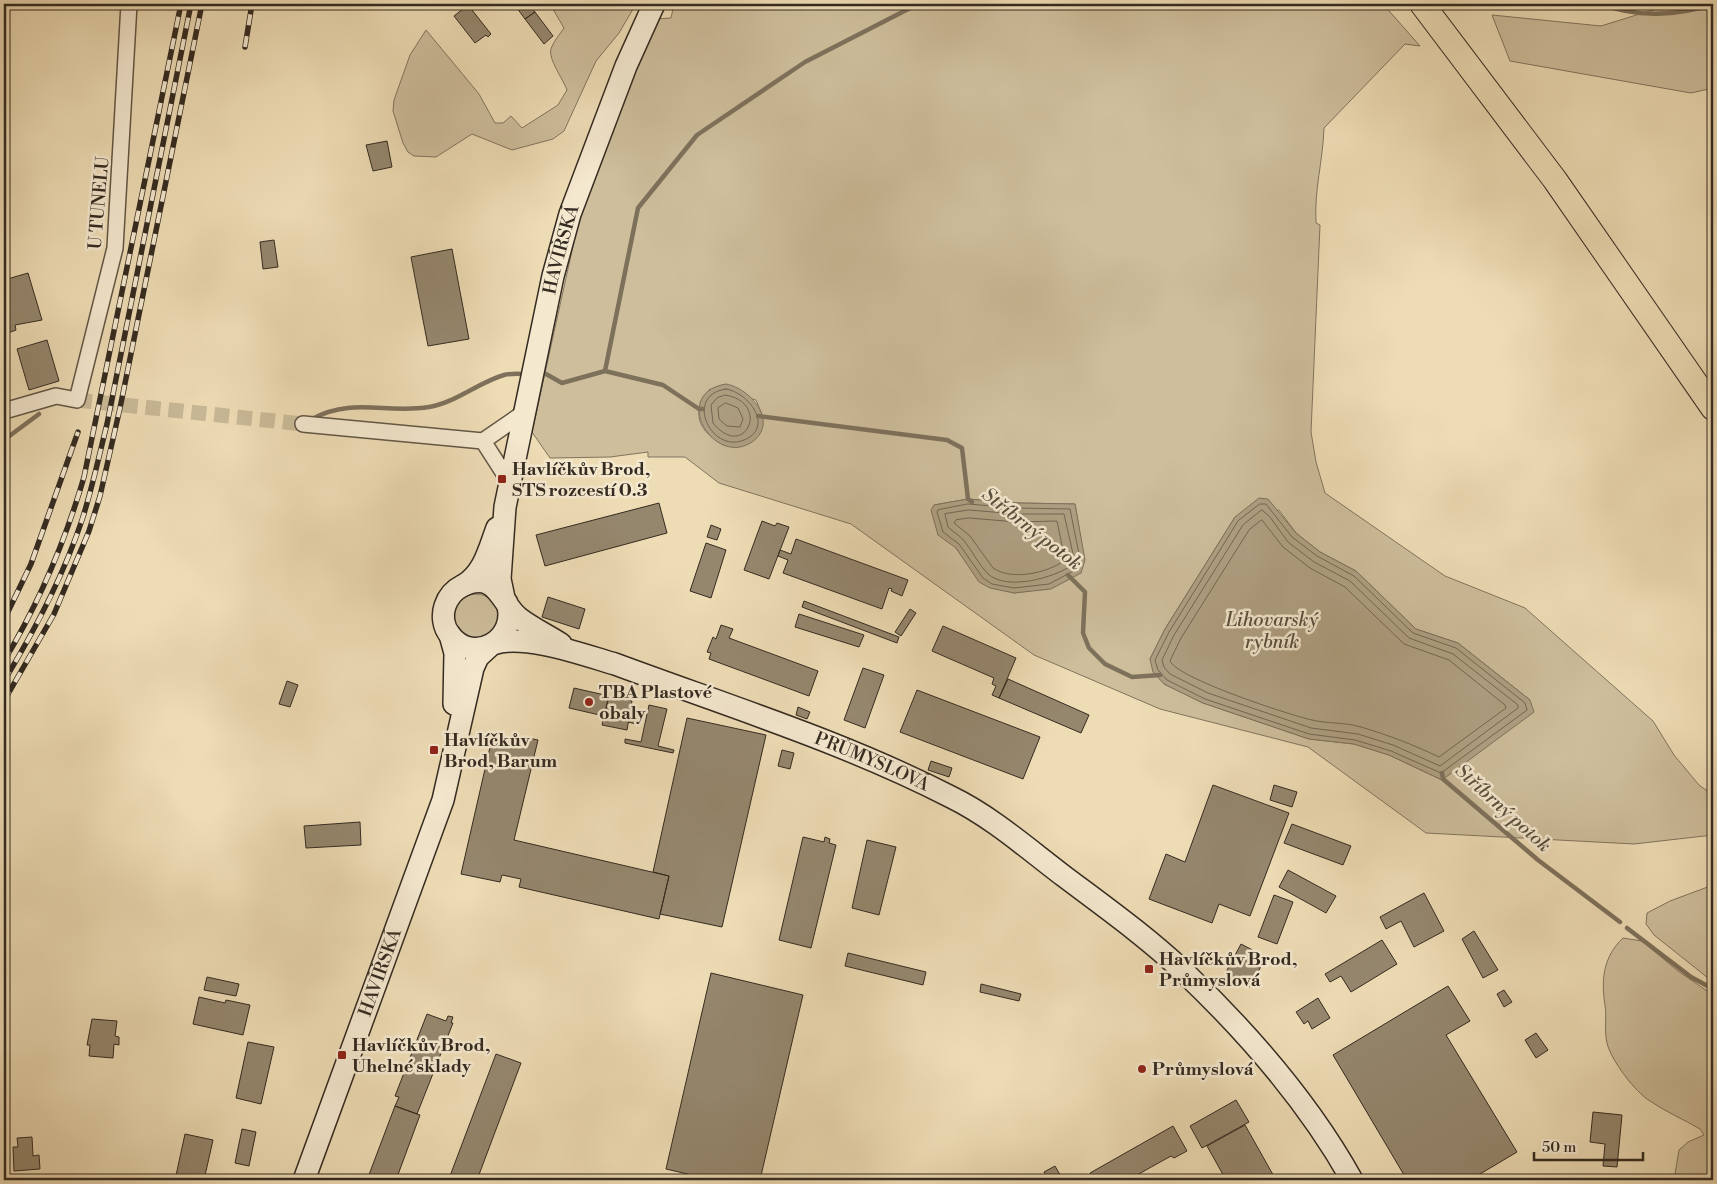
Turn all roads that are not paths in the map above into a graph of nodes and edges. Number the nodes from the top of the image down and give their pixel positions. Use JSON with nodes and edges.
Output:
{"nodes":[{"id":1,"x":129,"y":4,"type":"edge"},
{"id":2,"x":654,"y":4,"type":"edge"},
{"id":3,"x":1422,"y":4,"type":"edge"},
{"id":4,"x":1713,"y":408,"type":"edge"},
{"id":5,"x":4,"y":411,"type":"edge"},
{"id":6,"x":524,"y":412,"type":"junction"},
{"id":7,"x":304,"y":424,"type":"tunnel mouth"},
{"id":8,"x":483,"y":441,"type":"junction"},
{"id":9,"x":510,"y":483,"type":"junction"},
{"id":10,"x":505,"y":507,"type":"junction"},
{"id":11,"x":464,"y":585,"type":"junction"},
{"id":12,"x":506,"y":601,"type":"junction"},
{"id":13,"x":450,"y":635,"type":"junction"},
{"id":14,"x":492,"y":645,"type":"junction"},
{"id":15,"x":574,"y":652,"type":"junction"},
{"id":16,"x":452,"y":762,"type":"junction"},
{"id":17,"x":304,"y":1180,"type":"edge"},
{"id":18,"x":1352,"y":1180,"type":"edge"}],
"edges":[{"from":1,"to":5,"type":"street","name":"U TUNELU"},
{"from":2,"to":6,"type":"street","name":"HAVÍŘSKÁ"},
{"from":3,"to":4,"type":"main road"},
{"from":6,"to":8,"type":"street"},
{"from":6,"to":9,"type":"street","name":"HAVÍŘSKÁ"},
{"from":7,"to":8,"type":"street"},
{"from":8,"to":9,"type":"street"},
{"from":9,"to":10,"type":"street","name":"HAVÍŘSKÁ"},
{"from":10,"to":11,"type":"street","name":"HAVÍŘSKÁ"},
{"from":10,"to":12,"type":"street","name":"HAVÍŘSKÁ"},
{"from":11,"to":12,"type":"street"},
{"from":11,"to":13,"type":"street","name":"HAVÍŘSKÁ"},
{"from":12,"to":14,"type":"street","name":"HAVÍŘSKÁ"},
{"from":12,"to":15,"type":"street","name":"PRŮMYSLOVÁ"},
{"from":13,"to":14,"type":"street"},
{"from":13,"to":16,"type":"street","name":"HAVÍŘSKÁ"},
{"from":14,"to":15,"type":"street","name":"PRŮMYSLOVÁ"},
{"from":14,"to":16,"type":"street","name":"HAVÍŘSKÁ"},
{"from":15,"to":18,"type":"street","name":"PRŮMYSLOVÁ"},
{"from":16,"to":17,"type":"street","name":"HAVÍŘSKÁ"}]}
